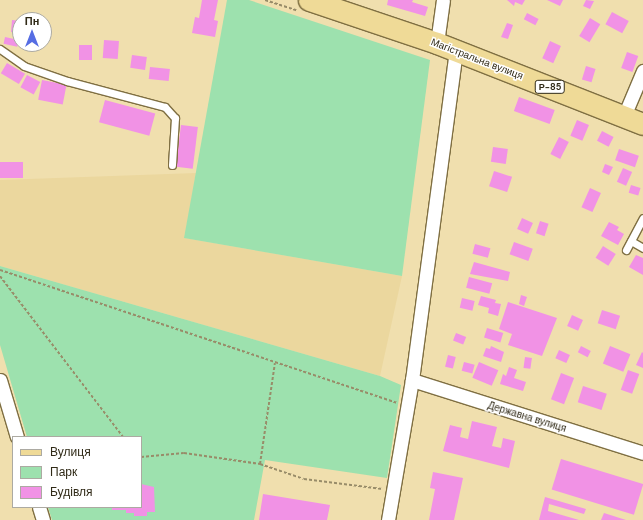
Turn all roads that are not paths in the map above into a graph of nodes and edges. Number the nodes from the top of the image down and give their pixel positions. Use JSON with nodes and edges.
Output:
{"nodes":[{"id":1,"x":309,"y":0,"type":"edge"},
{"id":2,"x":443,"y":0,"type":"edge"},
{"id":3,"x":447,"y":47,"type":"junction"},
{"id":4,"x":0,"y":49,"type":"edge"},
{"id":5,"x":643,"y":71,"type":"edge"},
{"id":6,"x":624,"y":116,"type":"junction"},
{"id":7,"x":643,"y":124,"type":"edge"},
{"id":8,"x":172,"y":165,"type":"dead end"},
{"id":9,"x":643,"y":218,"type":"edge"},
{"id":10,"x":631,"y":241,"type":"junction"},
{"id":11,"x":643,"y":248,"type":"edge"},
{"id":12,"x":626,"y":250,"type":"dead end"},
{"id":13,"x":0,"y":380,"type":"edge"},
{"id":14,"x":412,"y":380,"type":"junction"},
{"id":15,"x":18,"y":436,"type":"edge"},
{"id":16,"x":643,"y":453,"type":"edge"},
{"id":17,"x":39,"y":508,"type":"edge"},
{"id":18,"x":43,"y":520,"type":"edge"},
{"id":19,"x":388,"y":520,"type":"edge"}],
"edges":[{"from":1,"to":3,"type":"main road","name":"Магістральна вулиця","number":"Р-85"},
{"from":2,"to":3,"type":"street"},
{"from":3,"to":6,"type":"main road","name":"Магістральна вулиця","number":"Р-85"},
{"from":3,"to":14,"type":"street"},
{"from":4,"to":8,"type":"lane"},
{"from":5,"to":6,"type":"street"},
{"from":6,"to":7,"type":"main road","name":"Магістральна вулиця","number":"Р-85"},
{"from":9,"to":10,"type":"lane"},
{"from":10,"to":11,"type":"lane"},
{"from":10,"to":12,"type":"lane"},
{"from":13,"to":15,"type":"street"},
{"from":14,"to":16,"type":"street","name":"Державна вулиця"},
{"from":14,"to":19,"type":"street"},
{"from":17,"to":18,"type":"street"}]}
